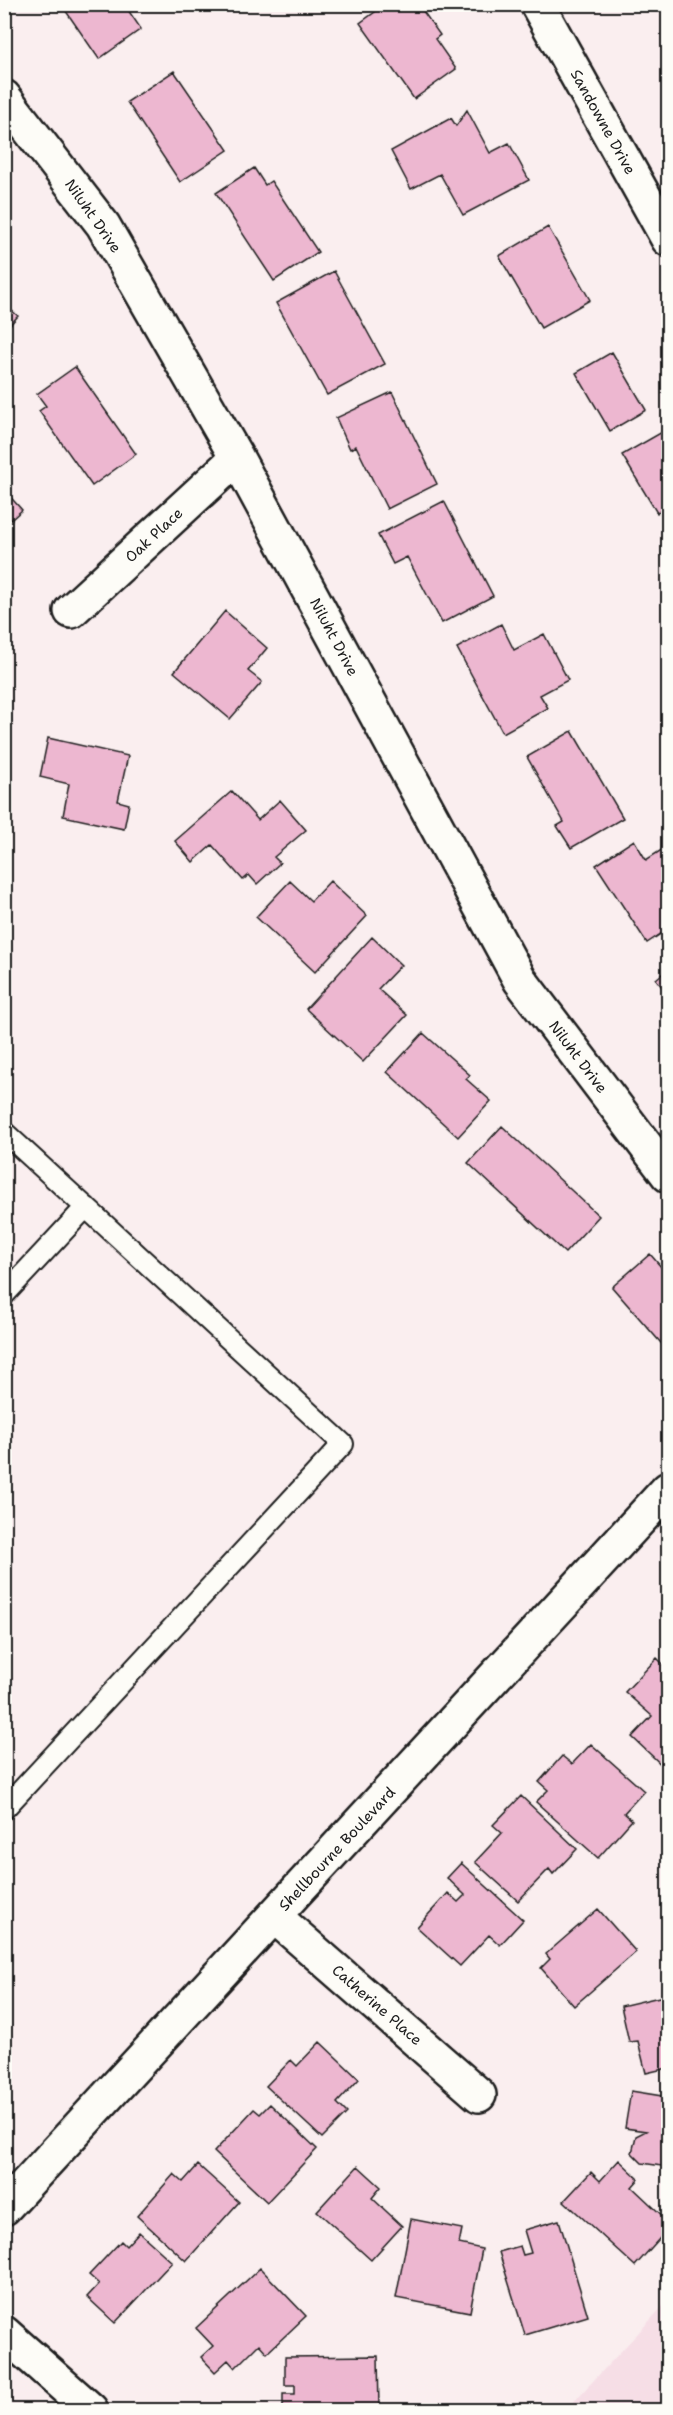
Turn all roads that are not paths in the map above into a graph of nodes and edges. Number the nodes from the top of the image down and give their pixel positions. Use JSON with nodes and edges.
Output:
{"nodes":[{"id":1,"x":537,"y":4,"type":"edge"},
{"id":2,"x":4,"y":97,"type":"edge"},
{"id":3,"x":669,"y":238,"type":"edge"},
{"id":4,"x":237,"y":458,"type":"junction"},
{"id":5,"x":71,"y":611,"type":"dead end"},
{"id":6,"x":4,"y":1132,"type":"edge"},
{"id":7,"x":669,"y":1174,"type":"edge"},
{"id":8,"x":86,"y":1207,"type":"junction"},
{"id":9,"x":4,"y":1295,"type":"edge"},
{"id":10,"x":669,"y":1489,"type":"edge"},
{"id":11,"x":4,"y":1809,"type":"edge"},
{"id":12,"x":274,"y":1916,"type":"junction"},
{"id":13,"x":479,"y":2095,"type":"dead end"},
{"id":14,"x":4,"y":2208,"type":"edge"},
{"id":15,"x":4,"y":2333,"type":"edge"},
{"id":16,"x":91,"y":2410,"type":"edge"}],
"edges":[{"from":1,"to":3,"type":"street","name":"Sandowne Drive"},
{"from":2,"to":4,"type":"street","name":"Niluht Drive"},
{"from":4,"to":5,"type":"street","name":"Oak Place"},
{"from":4,"to":7,"type":"street","name":"Niluht Drive"},
{"from":6,"to":8,"type":"lane"},
{"from":8,"to":9,"type":"lane"},
{"from":8,"to":11,"type":"lane"},
{"from":10,"to":12,"type":"street","name":"Shellbourne Boulevard"},
{"from":12,"to":13,"type":"street","name":"Catherine Place"},
{"from":12,"to":14,"type":"street","name":"Shellbourne Boulevard"},
{"from":15,"to":16,"type":"street"}]}
